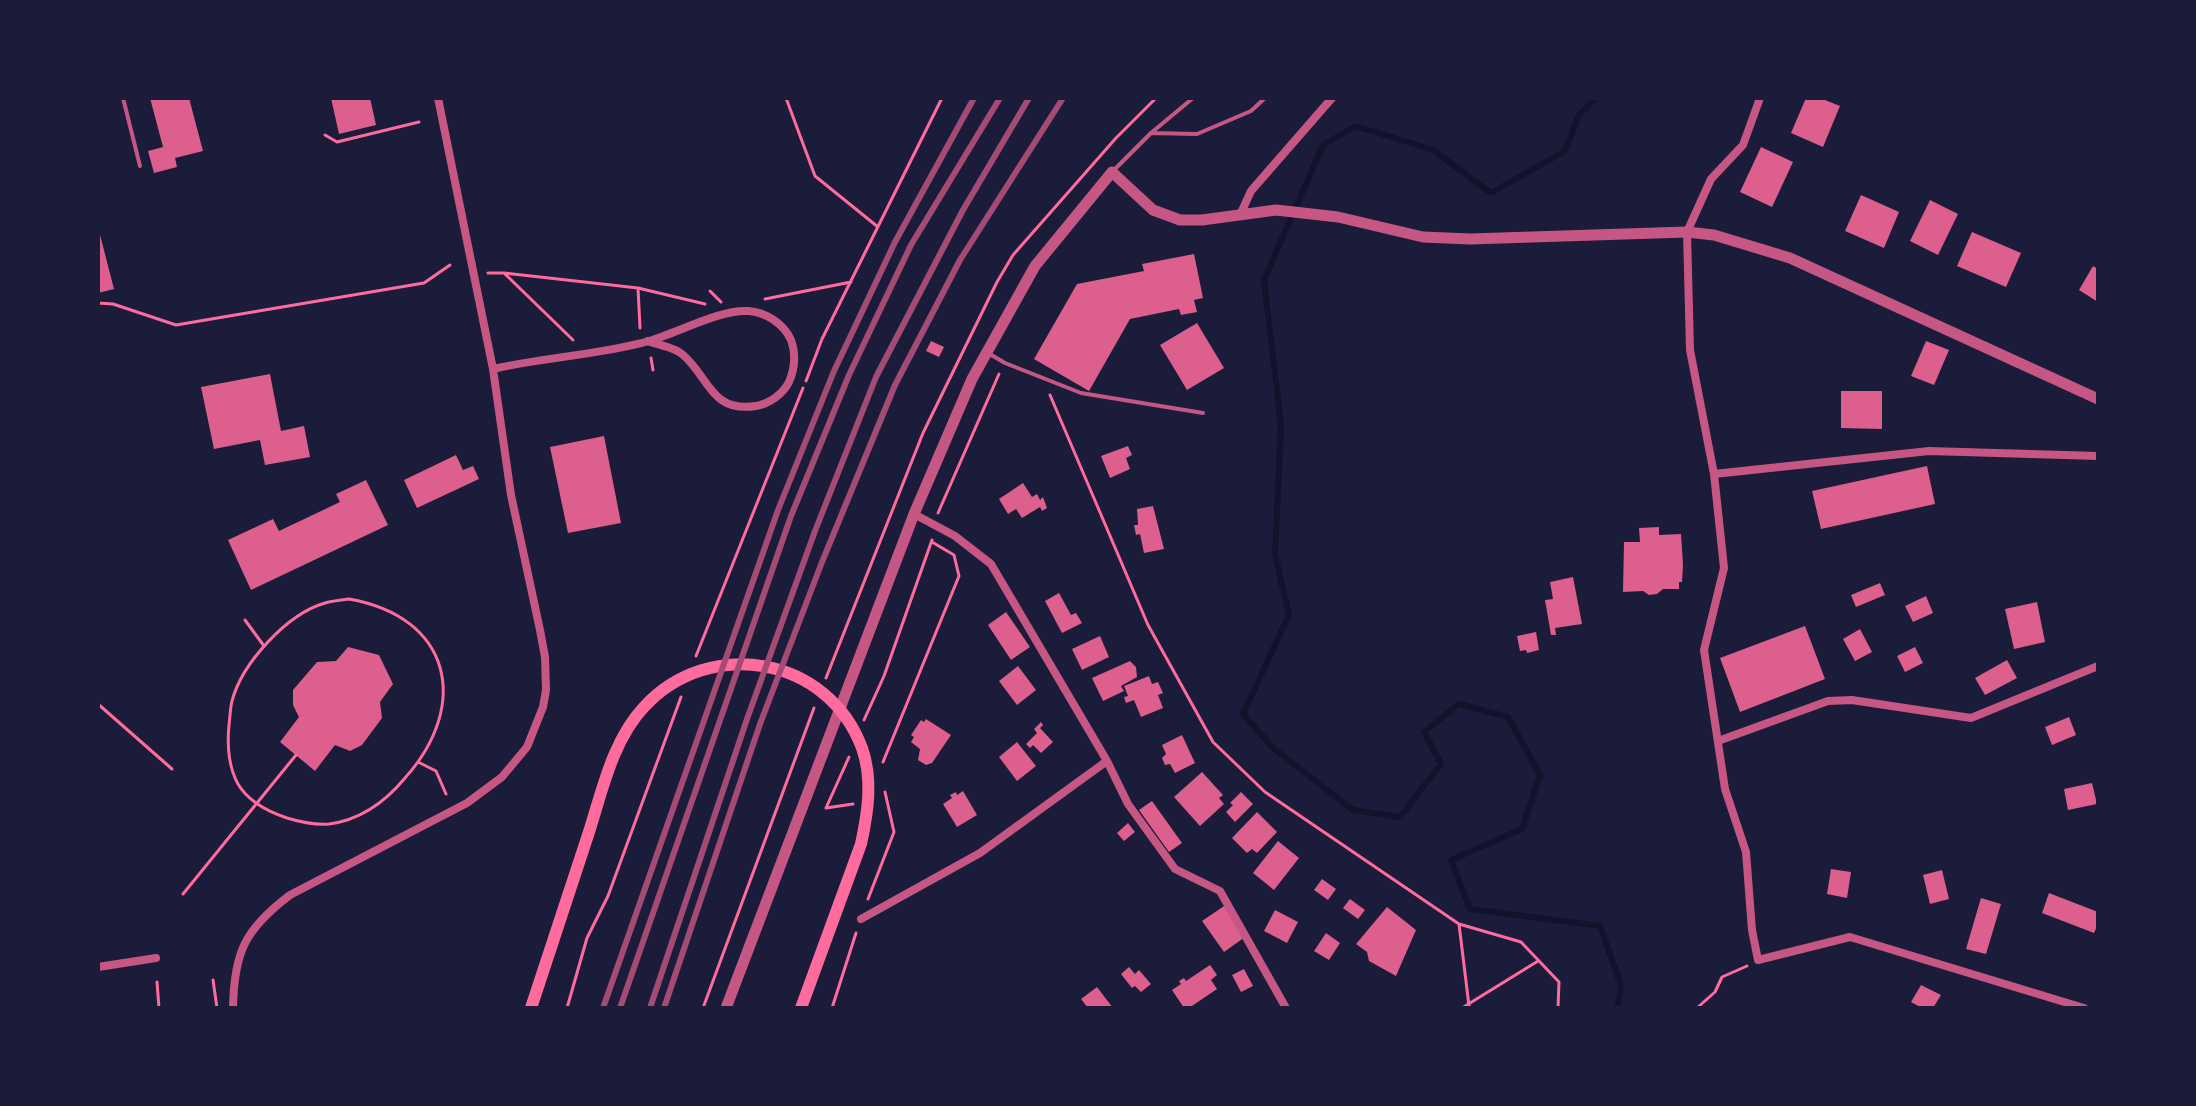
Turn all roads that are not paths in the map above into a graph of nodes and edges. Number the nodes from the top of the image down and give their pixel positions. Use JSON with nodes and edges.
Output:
{"nodes":[{"id":1,"x":123,"y":98,"type":"edge"},
{"id":2,"x":438,"y":98,"type":"edge"},
{"id":3,"x":1193,"y":98,"type":"edge"},
{"id":4,"x":1265,"y":98,"type":"edge"},
{"id":5,"x":1332,"y":98,"type":"edge"},
{"id":6,"x":1760,"y":98,"type":"edge"},
{"id":7,"x":1151,"y":133,"type":"junction"},
{"id":8,"x":140,"y":166,"type":"dead end"},
{"id":9,"x":1112,"y":172,"type":"junction"},
{"id":10,"x":1240,"y":215,"type":"junction"},
{"id":11,"x":1687,"y":232,"type":"junction"},
{"id":12,"x":648,"y":341,"type":"junction"},
{"id":13,"x":986,"y":352,"type":"junction"},
{"id":14,"x":493,"y":369,"type":"junction"},
{"id":15,"x":2098,"y":399,"type":"edge"},
{"id":16,"x":1203,"y":413,"type":"dead end"},
{"id":17,"x":2098,"y":456,"type":"edge"},
{"id":18,"x":1714,"y":474,"type":"junction"},
{"id":19,"x":914,"y":514,"type":"junction"},
{"id":20,"x":2098,"y":666,"type":"edge"},
{"id":21,"x":1718,"y":741,"type":"junction"},
{"id":22,"x":1107,"y":761,"type":"junction"},
{"id":23,"x":861,"y":919,"type":"road end"},
{"id":24,"x":156,"y":958,"type":"dead end"},
{"id":25,"x":98,"y":967,"type":"edge"},
{"id":26,"x":233,"y":1008,"type":"edge"},
{"id":27,"x":531,"y":1008,"type":"edge"},
{"id":28,"x":726,"y":1008,"type":"edge"},
{"id":29,"x":801,"y":1008,"type":"edge"},
{"id":30,"x":1286,"y":1008,"type":"edge"},
{"id":31,"x":2084,"y":1008,"type":"edge"}],
"edges":[{"from":1,"to":8,"type":"lane"},
{"from":2,"to":14,"type":"street"},
{"from":3,"to":7,"type":"lane"},
{"from":4,"to":7,"type":"lane"},
{"from":5,"to":10,"type":"street"},
{"from":6,"to":11,"type":"street"},
{"from":7,"to":9,"type":"lane"},
{"from":9,"to":10,"type":"street"},
{"from":9,"to":13,"type":"street"},
{"from":10,"to":11,"type":"street"},
{"from":11,"to":15,"type":"street"},
{"from":11,"to":18,"type":"street"},
{"from":12,"to":12,"type":"street"},
{"from":12,"to":14,"type":"street"},
{"from":13,"to":16,"type":"lane"},
{"from":13,"to":19,"type":"street"},
{"from":14,"to":26,"type":"street"},
{"from":17,"to":18,"type":"street"},
{"from":18,"to":21,"type":"street"},
{"from":19,"to":22,"type":"street"},
{"from":19,"to":28,"type":"street"},
{"from":20,"to":21,"type":"street"},
{"from":21,"to":31,"type":"street"},
{"from":22,"to":23,"type":"street"},
{"from":22,"to":30,"type":"street"},
{"from":24,"to":25,"type":"street"},
{"from":27,"to":29,"type":"main road"}]}
